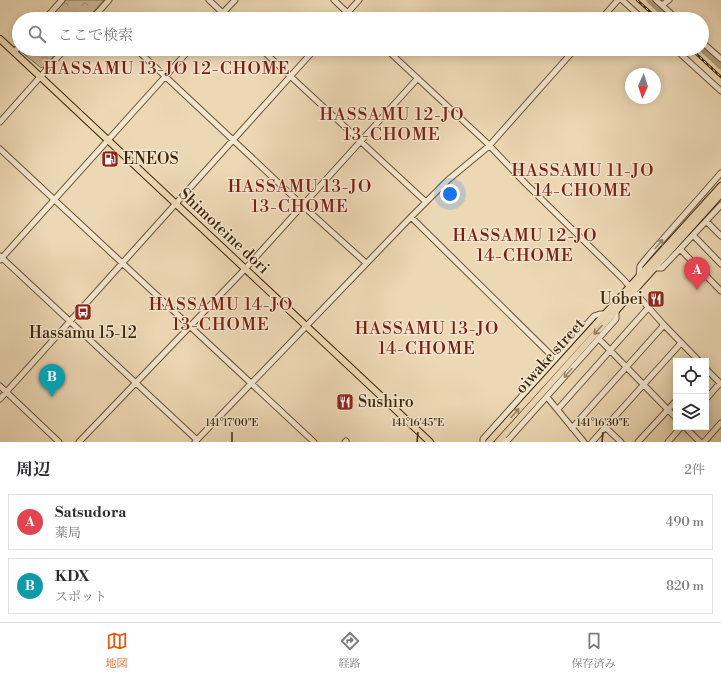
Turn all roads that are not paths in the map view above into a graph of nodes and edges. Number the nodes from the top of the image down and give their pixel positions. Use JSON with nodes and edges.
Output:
{"nodes":[{"id":1,"x":62,"y":0,"type":"edge"},
{"id":2,"x":109,"y":0,"type":"edge"},
{"id":3,"x":209,"y":0,"type":"edge"},
{"id":4,"x":235,"y":0,"type":"edge"},
{"id":5,"x":334,"y":0,"type":"edge"},
{"id":6,"x":358,"y":0,"type":"edge"},
{"id":7,"x":618,"y":0,"type":"edge"},
{"id":8,"x":622,"y":0,"type":"edge"},
{"id":9,"x":656,"y":0,"type":"edge"},
{"id":10,"x":669,"y":0,"type":"edge"},
{"id":11,"x":662,"y":6,"type":"junction"},
{"id":12,"x":51,"y":12,"type":"edge"},
{"id":13,"x":98,"y":12,"type":"edge"},
{"id":14,"x":222,"y":12,"type":"edge"},
{"id":15,"x":224,"y":12,"type":"edge"},
{"id":16,"x":346,"y":12,"type":"edge"},
{"id":17,"x":348,"y":12,"type":"edge"},
{"id":18,"x":607,"y":12,"type":"edge"},
{"id":19,"x":635,"y":12,"type":"edge"},
{"id":20,"x":669,"y":12,"type":"edge"},
{"id":21,"x":0,"y":39,"type":"edge"},
{"id":22,"x":12,"y":47,"type":"edge"},
{"id":23,"x":709,"y":48,"type":"edge"},
{"id":24,"x":22,"y":56,"type":"edge"},
{"id":25,"x":59,"y":56,"type":"edge"},
{"id":26,"x":143,"y":56,"type":"edge"},
{"id":27,"x":184,"y":56,"type":"edge"},
{"id":28,"x":269,"y":56,"type":"edge"},
{"id":29,"x":309,"y":56,"type":"edge"},
{"id":30,"x":393,"y":56,"type":"edge"},
{"id":31,"x":569,"y":56,"type":"edge"},
{"id":32,"x":683,"y":56,"type":"edge"},
{"id":33,"x":721,"y":59,"type":"edge"},
{"id":34,"x":290,"y":76,"type":"junction"},
{"id":35,"x":40,"y":77,"type":"junction"},
{"id":36,"x":165,"y":77,"type":"junction"},
{"id":37,"x":417,"y":78,"type":"junction"},
{"id":38,"x":721,"y":91,"type":"edge"},
{"id":39,"x":0,"y":122,"type":"edge"},
{"id":40,"x":108,"y":140,"type":"junction"},
{"id":41,"x":233,"y":140,"type":"junction"},
{"id":42,"x":360,"y":141,"type":"junction"},
{"id":43,"x":489,"y":146,"type":"junction"},
{"id":44,"x":0,"y":149,"type":"edge"},
{"id":45,"x":721,"y":172,"type":"edge"},
{"id":46,"x":721,"y":186,"type":"edge"},
{"id":47,"x":721,"y":194,"type":"edge"},
{"id":48,"x":54,"y":200,"type":"junction"},
{"id":49,"x":426,"y":202,"type":"junction"},
{"id":50,"x":176,"y":203,"type":"junction"},
{"id":51,"x":302,"y":205,"type":"junction"},
{"id":52,"x":721,"y":205,"type":"edge"},
{"id":53,"x":411,"y":217,"type":"junction"},
{"id":54,"x":706,"y":221,"type":"junction"},
{"id":55,"x":691,"y":223,"type":"junction"},
{"id":56,"x":693,"y":235,"type":"junction"},
{"id":57,"x":721,"y":236,"type":"edge"},
{"id":58,"x":680,"y":249,"type":"junction"},
{"id":59,"x":1,"y":258,"type":"edge"},
{"id":60,"x":122,"y":263,"type":"junction"},
{"id":61,"x":366,"y":263,"type":"junction"},
{"id":62,"x":721,"y":264,"type":"edge"},
{"id":63,"x":654,"y":268,"type":"junction"},
{"id":64,"x":245,"y":269,"type":"junction"},
{"id":65,"x":639,"y":276,"type":"junction"},
{"id":66,"x":632,"y":289,"type":"junction"},
{"id":67,"x":721,"y":291,"type":"edge"},
{"id":68,"x":648,"y":308,"type":"junction"},
{"id":69,"x":616,"y":311,"type":"junction"},
{"id":70,"x":604,"y":314,"type":"junction"},
{"id":71,"x":69,"y":322,"type":"junction"},
{"id":72,"x":664,"y":325,"type":"junction"},
{"id":73,"x":307,"y":326,"type":"junction"},
{"id":74,"x":190,"y":327,"type":"junction"},
{"id":75,"x":598,"y":339,"type":"junction"},
{"id":76,"x":681,"y":343,"type":"junction"},
{"id":77,"x":610,"y":351,"type":"junction"},
{"id":78,"x":696,"y":358,"type":"edge"},
{"id":79,"x":555,"y":359,"type":"junction"},
{"id":80,"x":627,"y":367,"type":"junction"},
{"id":81,"x":709,"y":372,"type":"edge"},
{"id":82,"x":136,"y":383,"type":"junction"},
{"id":83,"x":720,"y":383,"type":"edge"},
{"id":84,"x":251,"y":384,"type":"junction"},
{"id":85,"x":644,"y":384,"type":"junction"},
{"id":86,"x":0,"y":386,"type":"edge"},
{"id":87,"x":6,"y":392,"type":"junction"},
{"id":88,"x":547,"y":396,"type":"junction"},
{"id":89,"x":709,"y":396,"type":"edge"},
{"id":90,"x":0,"y":399,"type":"edge"},
{"id":91,"x":673,"y":404,"type":"edge"},
{"id":92,"x":558,"y":409,"type":"junction"},
{"id":93,"x":668,"y":410,"type":"junction"},
{"id":94,"x":673,"y":415,"type":"edge"},
{"id":95,"x":721,"y":423,"type":"edge"},
{"id":96,"x":605,"y":427,"type":"junction"},
{"id":97,"x":572,"y":428,"type":"junction"},
{"id":98,"x":678,"y":430,"type":"edge"},
{"id":99,"x":688,"y":430,"type":"edge"},
{"id":100,"x":198,"y":440,"type":"edge"},
{"id":101,"x":59,"y":442,"type":"edge"},
{"id":102,"x":79,"y":442,"type":"edge"},
{"id":103,"x":314,"y":442,"type":"edge"},
{"id":104,"x":430,"y":442,"type":"edge"},
{"id":105,"x":483,"y":442,"type":"edge"},
{"id":106,"x":489,"y":442,"type":"edge"},
{"id":107,"x":499,"y":442,"type":"edge"},
{"id":108,"x":584,"y":442,"type":"edge"},
{"id":109,"x":592,"y":442,"type":"edge"},
{"id":110,"x":621,"y":442,"type":"edge"},
{"id":111,"x":638,"y":442,"type":"edge"},
{"id":112,"x":668,"y":442,"type":"edge"},
{"id":113,"x":700,"y":442,"type":"edge"},
{"id":114,"x":704,"y":442,"type":"edge"}],
"edges":[{"from":1,"to":12,"type":"street"},
{"from":2,"to":13,"type":"street"},
{"from":3,"to":14,"type":"street"},
{"from":4,"to":15,"type":"street"},
{"from":5,"to":16,"type":"street"},
{"from":6,"to":17,"type":"street"},
{"from":7,"to":18,"type":"street"},
{"from":8,"to":19,"type":"street"},
{"from":9,"to":11,"type":"street"},
{"from":10,"to":11,"type":"street"},
{"from":11,"to":20,"type":"street"},
{"from":21,"to":22,"type":"main road","name":"Shimoteine dori"},
{"from":23,"to":33,"type":"street"},
{"from":24,"to":35,"type":"main road","name":"Shimoteine dori"},
{"from":25,"to":35,"type":"street"},
{"from":26,"to":36,"type":"street"},
{"from":27,"to":36,"type":"street"},
{"from":28,"to":34,"type":"street"},
{"from":29,"to":34,"type":"street"},
{"from":30,"to":37,"type":"street"},
{"from":31,"to":43,"type":"street"},
{"from":32,"to":38,"type":"street"},
{"from":34,"to":41,"type":"street"},
{"from":34,"to":42,"type":"street"},
{"from":35,"to":39,"type":"street"},
{"from":35,"to":40,"type":"main road","name":"Shimoteine dori"},
{"from":36,"to":40,"type":"street"},
{"from":36,"to":41,"type":"street"},
{"from":37,"to":42,"type":"street"},
{"from":37,"to":43,"type":"street"},
{"from":40,"to":48,"type":"street"},
{"from":40,"to":50,"type":"main road","name":"Shimoteine dori"},
{"from":41,"to":50,"type":"street"},
{"from":41,"to":51,"type":"street"},
{"from":42,"to":49,"type":"street"},
{"from":42,"to":51,"type":"street"},
{"from":43,"to":49,"type":"street"},
{"from":43,"to":66,"type":"street"},
{"from":44,"to":48,"type":"street"},
{"from":65,"to":45,"type":"street","one_way":true},
{"from":46,"to":55,"type":"main road"},
{"from":47,"to":55,"type":"main road"},
{"from":48,"to":59,"type":"street"},
{"from":48,"to":60,"type":"street"},
{"from":49,"to":53,"type":"street"},
{"from":50,"to":60,"type":"street"},
{"from":50,"to":64,"type":"main road","name":"Shimoteine dori"},
{"from":51,"to":61,"type":"street"},
{"from":51,"to":64,"type":"street"},
{"from":52,"to":54,"type":"street"},
{"from":53,"to":61,"type":"street"},
{"from":53,"to":79,"type":"street"},
{"from":54,"to":56,"type":"street"},
{"from":54,"to":57,"type":"street"},
{"from":55,"to":63,"type":"main road"},
{"from":55,"to":65,"type":"main road"},
{"from":56,"to":58,"type":"street"},
{"from":56,"to":62,"type":"street"},
{"from":58,"to":63,"type":"street"},
{"from":58,"to":67,"type":"street"},
{"from":59,"to":71,"type":"street"},
{"from":60,"to":71,"type":"street"},
{"from":60,"to":74,"type":"street"},
{"from":61,"to":73,"type":"street"},
{"from":63,"to":66,"type":"main road"},
{"from":64,"to":73,"type":"main road","name":"Shimoteine dori"},
{"from":64,"to":74,"type":"street"},
{"from":65,"to":66,"type":"main road"},
{"from":66,"to":68,"type":"street"},
{"from":66,"to":69,"type":"main road","name":"oiwake street"},
{"from":66,"to":70,"type":"main road","name":"oiwake street"},
{"from":68,"to":72,"type":"street"},
{"from":68,"to":77,"type":"street"},
{"from":69,"to":75,"type":"street"},
{"from":69,"to":107,"type":"main road","name":"oiwake street","one_way":true},
{"from":70,"to":79,"type":"street"},
{"from":106,"to":70,"type":"main road","name":"oiwake street","one_way":true},
{"from":71,"to":82,"type":"street"},
{"from":71,"to":87,"type":"street"},
{"from":72,"to":76,"type":"street"},
{"from":72,"to":80,"type":"street"},
{"from":73,"to":84,"type":"street"},
{"from":73,"to":104,"type":"main road","name":"Shimoteine dori"},
{"from":74,"to":82,"type":"street"},
{"from":74,"to":84,"type":"street"},
{"from":75,"to":77,"type":"street"},
{"from":75,"to":88,"type":"street","one_way":true},
{"from":76,"to":78,"type":"street"},
{"from":76,"to":85,"type":"street"},
{"from":77,"to":80,"type":"street"},
{"from":77,"to":92,"type":"street"},
{"from":79,"to":105,"type":"street"},
{"from":80,"to":85,"type":"street"},
{"from":80,"to":97,"type":"street"},
{"from":81,"to":83,"type":"street"},
{"from":82,"to":100,"type":"street"},
{"from":82,"to":102,"type":"street"},
{"from":83,"to":89,"type":"street"},
{"from":84,"to":100,"type":"street"},
{"from":84,"to":103,"type":"street"},
{"from":85,"to":93,"type":"street"},
{"from":85,"to":96,"type":"street"},
{"from":86,"to":87,"type":"street"},
{"from":87,"to":90,"type":"street"},
{"from":87,"to":101,"type":"street"},
{"from":88,"to":92,"type":"street"},
{"from":88,"to":107,"type":"street"},
{"from":91,"to":93,"type":"street"},
{"from":92,"to":97,"type":"street"},
{"from":93,"to":94,"type":"street"},
{"from":93,"to":111,"type":"street"},
{"from":95,"to":114,"type":"street"},
{"from":96,"to":109,"type":"street"},
{"from":96,"to":110,"type":"street"},
{"from":97,"to":108,"type":"street"},
{"from":98,"to":112,"type":"street"},
{"from":99,"to":113,"type":"street"}]}
